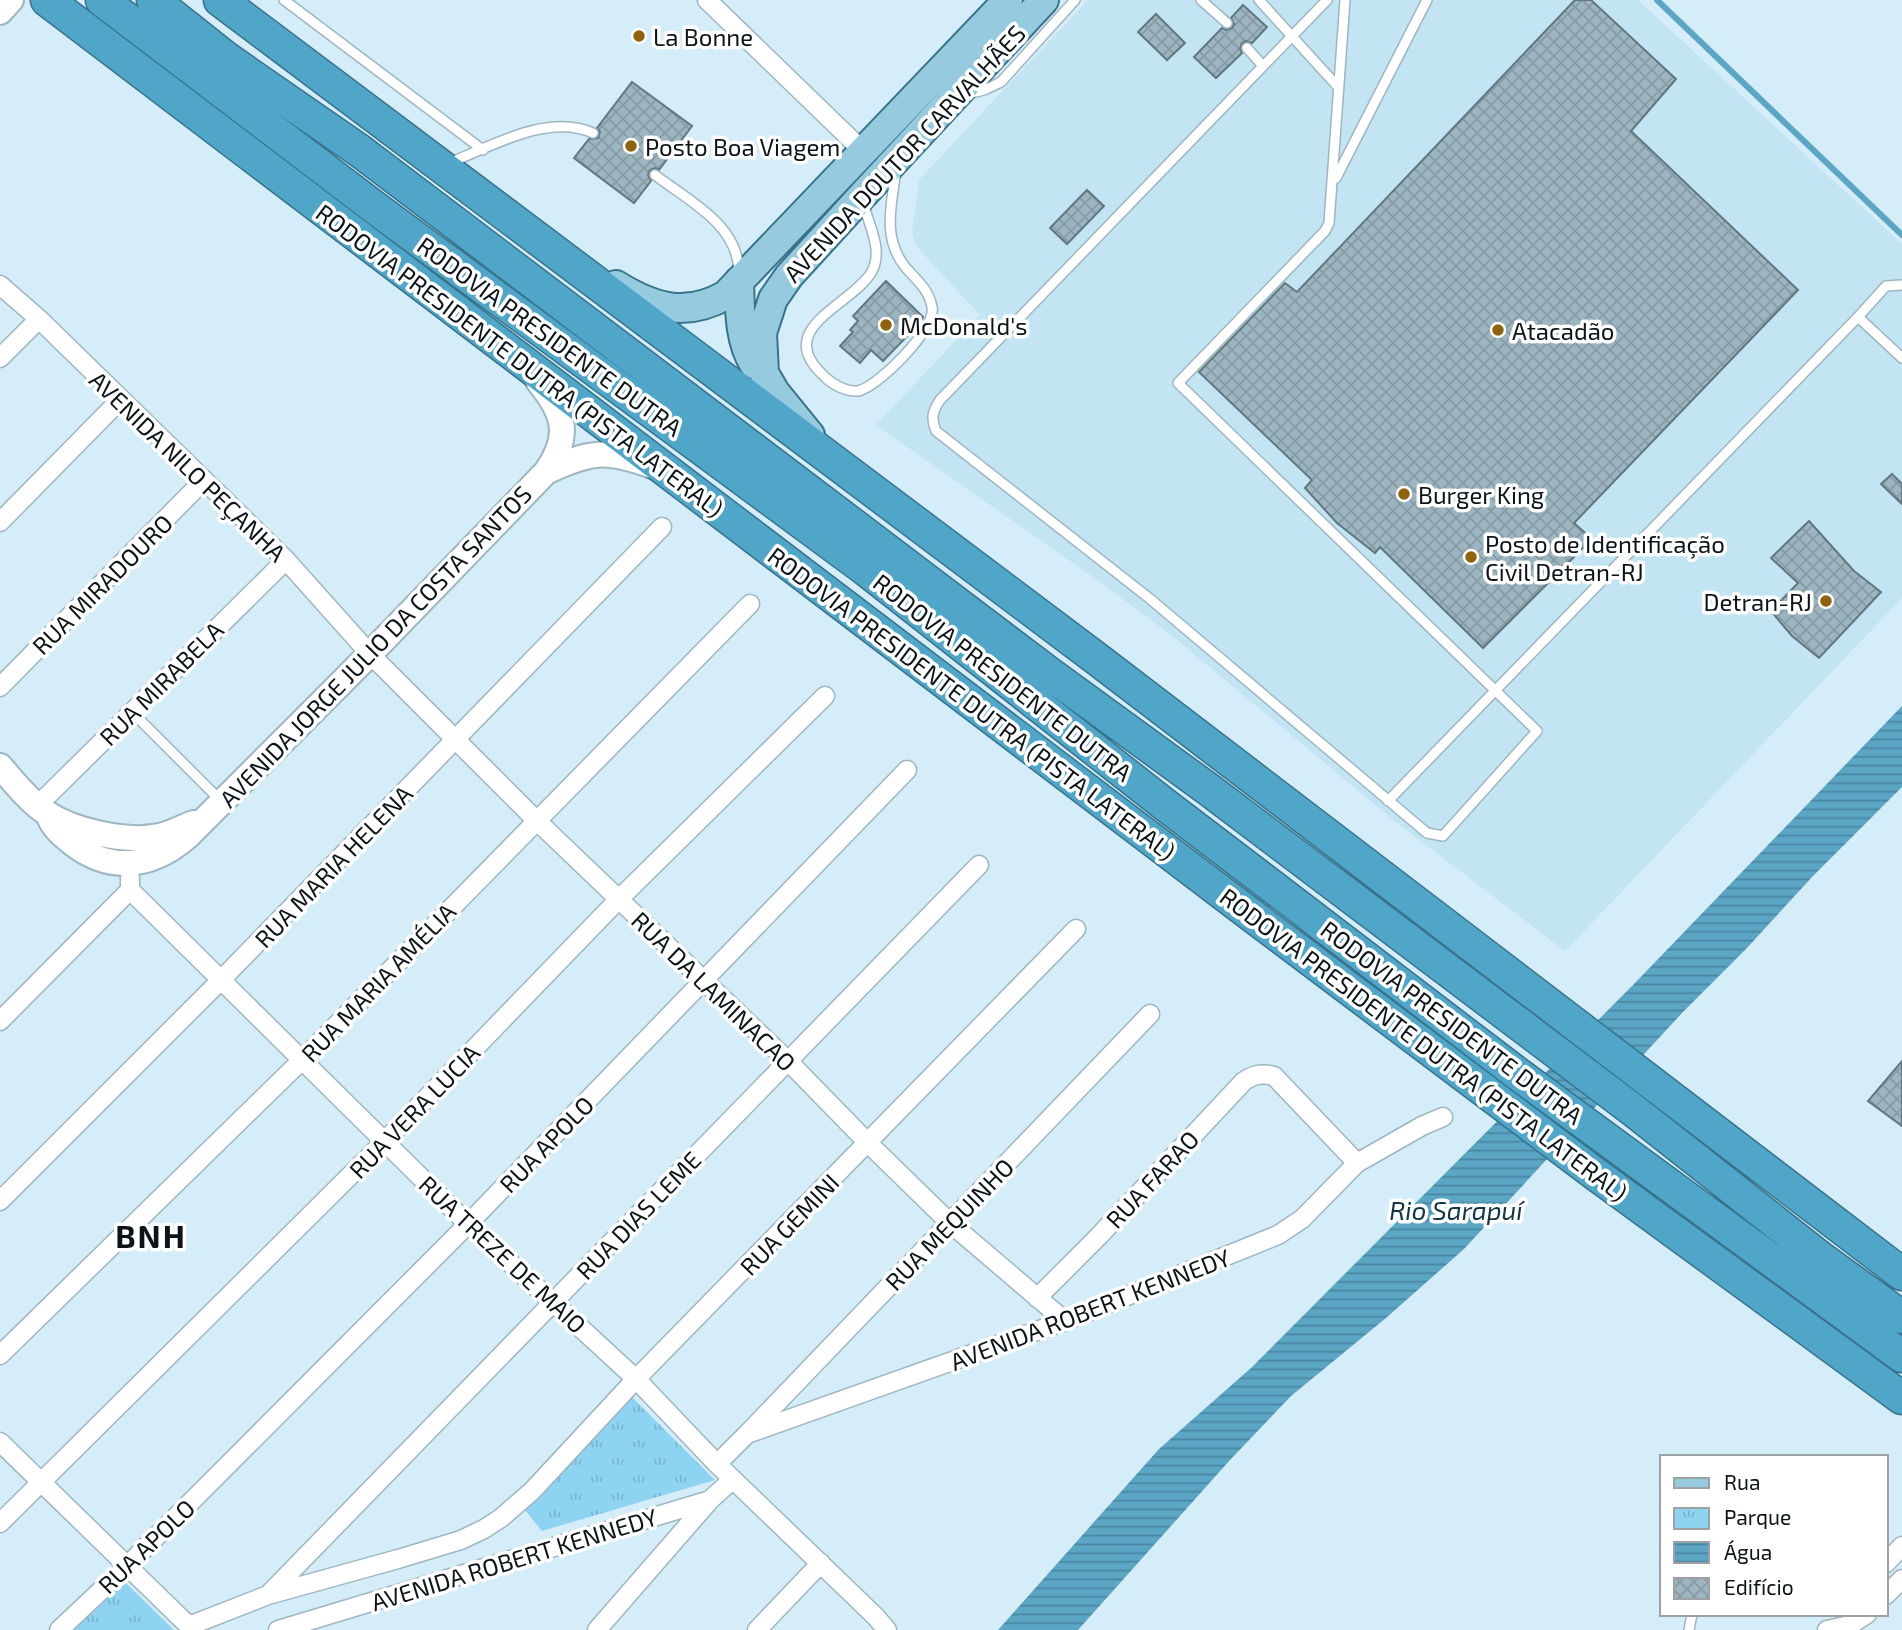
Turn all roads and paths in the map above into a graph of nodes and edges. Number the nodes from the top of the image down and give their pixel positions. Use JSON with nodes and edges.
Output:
{"nodes":[{"id":1,"x":11,"y":0,"type":"edge"},
{"id":2,"x":47,"y":0,"type":"edge"},
{"id":3,"x":102,"y":0,"type":"edge"},
{"id":4,"x":153,"y":0,"type":"edge"},
{"id":5,"x":220,"y":0,"type":"edge"},
{"id":6,"x":284,"y":0,"type":"edge"},
{"id":7,"x":707,"y":0,"type":"edge"},
{"id":8,"x":1008,"y":0,"type":"edge"},
{"id":9,"x":1044,"y":0,"type":"edge"},
{"id":10,"x":1075,"y":0,"type":"edge"},
{"id":11,"x":1201,"y":0,"type":"edge"},
{"id":12,"x":1259,"y":0,"type":"edge"},
{"id":13,"x":1327,"y":0,"type":"edge"},
{"id":14,"x":1345,"y":0,"type":"edge"},
{"id":15,"x":1427,"y":0,"type":"edge"},
{"id":16,"x":0,"y":12,"type":"edge"},
{"id":17,"x":1227,"y":23,"type":"dead end"},
{"id":18,"x":1291,"y":37,"type":"junction"},
{"id":19,"x":1247,"y":48,"type":"dead end"},
{"id":20,"x":1263,"y":66,"type":"junction"},
{"id":21,"x":1339,"y":88,"type":"junction"},
{"id":22,"x":958,"y":95,"type":"junction"},
{"id":23,"x":593,"y":133,"type":"dead end"},
{"id":24,"x":483,"y":150,"type":"junction"},
{"id":25,"x":864,"y":152,"type":"junction"},
{"id":26,"x":898,"y":159,"type":"junction"},
{"id":27,"x":441,"y":166,"type":"junction"},
{"id":28,"x":655,"y":175,"type":"dead end"},
{"id":29,"x":1333,"y":183,"type":"junction"},
{"id":30,"x":862,"y":196,"type":"junction"},
{"id":31,"x":553,"y":250,"type":"junction"},
{"id":32,"x":739,"y":281,"type":"junction"},
{"id":33,"x":0,"y":285,"type":"edge"},
{"id":34,"x":1902,"y":285,"type":"edge"},
{"id":35,"x":1858,"y":317,"type":"junction"},
{"id":36,"x":39,"y":319,"type":"junction"},
{"id":37,"x":0,"y":358,"type":"edge"},
{"id":38,"x":1902,"y":358,"type":"edge"},
{"id":39,"x":525,"y":364,"type":"junction"},
{"id":40,"x":764,"y":373,"type":"junction"},
{"id":41,"x":120,"y":400,"type":"junction"},
{"id":42,"x":826,"y":454,"type":"junction"},
{"id":43,"x":666,"y":471,"type":"junction"},
{"id":44,"x":546,"y":472,"type":"junction"},
{"id":45,"x":204,"y":480,"type":"junction"},
{"id":46,"x":0,"y":522,"type":"edge"},
{"id":47,"x":662,"y":527,"type":"dead end"},
{"id":48,"x":286,"y":560,"type":"junction"},
{"id":49,"x":750,"y":604,"type":"dead end"},
{"id":50,"x":370,"y":654,"type":"junction"},
{"id":51,"x":0,"y":687,"type":"edge"},
{"id":52,"x":1494,"y":690,"type":"junction"},
{"id":53,"x":825,"y":696,"type":"dead end"},
{"id":54,"x":132,"y":712,"type":"junction"},
{"id":55,"x":457,"y":739,"type":"junction"},
{"id":56,"x":907,"y":770,"type":"dead end"},
{"id":57,"x":4,"y":778,"type":"edge"},
{"id":58,"x":1388,"y":800,"type":"junction"},
{"id":59,"x":222,"y":803,"type":"junction"},
{"id":60,"x":43,"y":810,"type":"junction"},
{"id":61,"x":205,"y":820,"type":"junction"},
{"id":62,"x":536,"y":820,"type":"junction"},
{"id":63,"x":130,"y":863,"type":"junction"},
{"id":64,"x":979,"y":865,"type":"dead end"},
{"id":65,"x":130,"y":890,"type":"junction"},
{"id":66,"x":618,"y":900,"type":"junction"},
{"id":67,"x":1076,"y":929,"type":"dead end"},
{"id":68,"x":220,"y":981,"type":"junction"},
{"id":69,"x":704,"y":981,"type":"junction"},
{"id":70,"x":1150,"y":1014,"type":"dead end"},
{"id":71,"x":0,"y":1021,"type":"edge"},
{"id":72,"x":303,"y":1059,"type":"junction"},
{"id":73,"x":788,"y":1061,"type":"junction"},
{"id":74,"x":1443,"y":1117,"type":"dead end"},
{"id":75,"x":385,"y":1141,"type":"junction"},
{"id":76,"x":867,"y":1143,"type":"junction"},
{"id":77,"x":1357,"y":1163,"type":"junction"},
{"id":78,"x":0,"y":1200,"type":"edge"},
{"id":79,"x":950,"y":1223,"type":"junction"},
{"id":80,"x":468,"y":1224,"type":"junction"},
{"id":81,"x":1902,"y":1274,"type":"edge"},
{"id":82,"x":1037,"y":1297,"type":"junction"},
{"id":83,"x":553,"y":1302,"type":"junction"},
{"id":84,"x":1902,"y":1317,"type":"edge"},
{"id":85,"x":1065,"y":1321,"type":"junction"},
{"id":86,"x":0,"y":1355,"type":"edge"},
{"id":87,"x":1902,"y":1356,"type":"edge"},
{"id":88,"x":636,"y":1379,"type":"junction"},
{"id":89,"x":1902,"y":1398,"type":"edge"},
{"id":90,"x":747,"y":1434,"type":"junction"},
{"id":91,"x":0,"y":1442,"type":"edge"},
{"id":92,"x":717,"y":1464,"type":"junction"},
{"id":93,"x":733,"y":1479,"type":"junction"},
{"id":94,"x":41,"y":1481,"type":"junction"},
{"id":95,"x":710,"y":1500,"type":"junction"},
{"id":96,"x":500,"y":1518,"type":"joint"},
{"id":97,"x":0,"y":1523,"type":"edge"},
{"id":98,"x":1902,"y":1546,"type":"edge"},
{"id":99,"x":1888,"y":1561,"type":"edge"},
{"id":100,"x":821,"y":1563,"type":"junction"},
{"id":101,"x":128,"y":1565,"type":"junction"},
{"id":102,"x":1902,"y":1580,"type":"edge"},
{"id":103,"x":1888,"y":1593,"type":"edge"},
{"id":104,"x":268,"y":1595,"type":"junction"},
{"id":105,"x":1846,"y":1621,"type":"edge"},
{"id":106,"x":882,"y":1624,"type":"edge"},
{"id":107,"x":191,"y":1628,"type":"edge"},
{"id":108,"x":59,"y":1630,"type":"edge"},
{"id":109,"x":278,"y":1630,"type":"edge"},
{"id":110,"x":597,"y":1630,"type":"edge"},
{"id":111,"x":757,"y":1630,"type":"edge"},
{"id":112,"x":1825,"y":1630,"type":"edge"}],
"edges":[{"from":1,"to":16,"type":"main road"},
{"from":2,"to":39,"type":"highway","name":"RODOVIA PRESIDENTE DUTRA (PISTA LATERAL)"},
{"from":3,"to":87,"type":"highway","name":"RODOVIA PRESIDENTE DUTRA"},
{"from":4,"to":84,"type":"highway","name":"RODOVIA PRESIDENTE DUTRA"},
{"from":5,"to":27,"type":"highway"},
{"from":6,"to":24,"type":"lane"},
{"from":7,"to":25,"type":"street"},
{"from":8,"to":25,"type":"main road"},
{"from":9,"to":22,"type":"main road","name":"AVENIDA DOUTOR CARVALHÃES"},
{"from":10,"to":22,"type":"lane"},
{"from":11,"to":17,"type":"lane"},
{"from":12,"to":18,"type":"lane"},
{"from":13,"to":18,"type":"lane"},
{"from":14,"to":21,"type":"lane"},
{"from":15,"to":29,"type":"lane"},
{"from":18,"to":20,"type":"lane"},
{"from":18,"to":21,"type":"lane"},
{"from":19,"to":20,"type":"lane"},
{"from":20,"to":58,"type":"lane"},
{"from":21,"to":29,"type":"lane"},
{"from":22,"to":26,"type":"main road","name":"AVENIDA DOUTOR CARVALHÃES"},
{"from":23,"to":24,"type":"lane"},
{"from":24,"to":27,"type":"lane"},
{"from":25,"to":32,"type":"main road"},
{"from":26,"to":30,"type":"main road","name":"AVENIDA DOUTOR CARVALHÃES"},
{"from":26,"to":30,"type":"lane"},
{"from":27,"to":31,"type":"highway"},
{"from":28,"to":32,"type":"lane"},
{"from":29,"to":52,"type":"lane"},
{"from":30,"to":40,"type":"main road","name":"AVENIDA DOUTOR CARVALHÃES"},
{"from":31,"to":32,"type":"main road"},
{"from":31,"to":42,"type":"highway"},
{"from":32,"to":40,"type":"main road"},
{"from":33,"to":36,"type":"street","name":"AVENIDA NILO PEÇANHA"},
{"from":34,"to":35,"type":"lane"},
{"from":35,"to":38,"type":"lane"},
{"from":35,"to":52,"type":"lane"},
{"from":36,"to":37,"type":"street"},
{"from":36,"to":41,"type":"street","name":"AVENIDA NILO PEÇANHA"},
{"from":39,"to":43,"type":"highway","name":"RODOVIA PRESIDENTE DUTRA (PISTA LATERAL)"},
{"from":39,"to":44,"type":"main road"},
{"from":40,"to":42,"type":"main road"},
{"from":41,"to":45,"type":"street","name":"AVENIDA NILO PEÇANHA"},
{"from":41,"to":46,"type":"street"},
{"from":42,"to":81,"type":"highway"},
{"from":43,"to":44,"type":"main road"},
{"from":43,"to":89,"type":"highway","name":"RODOVIA PRESIDENTE DUTRA (PISTA LATERAL)"},
{"from":44,"to":50,"type":"main road","name":"AVENIDA JORGE JULIO DA COSTA SANTOS"},
{"from":45,"to":48,"type":"street","name":"AVENIDA NILO PEÇANHA"},
{"from":45,"to":51,"type":"street","name":"RUA MIRADOURO"},
{"from":47,"to":55,"type":"street","name":"RUA MARIA HELENA"},
{"from":48,"to":50,"type":"street","name":"AVENIDA NILO PEÇANHA"},
{"from":48,"to":54,"type":"street","name":"RUA MIRABELA"},
{"from":49,"to":62,"type":"street","name":"RUA MARIA AMÉLIA"},
{"from":50,"to":55,"type":"street","name":"RUA DA LAMINACAO"},
{"from":50,"to":59,"type":"main road","name":"AVENIDA JORGE JULIO DA COSTA SANTOS"},
{"from":52,"to":58,"type":"lane"},
{"from":52,"to":58,"type":"lane"},
{"from":53,"to":66,"type":"street","name":"RUA VERA LUCIA"},
{"from":54,"to":59,"type":"lane"},
{"from":54,"to":60,"type":"street","name":"RUA MIRABELA"},
{"from":55,"to":62,"type":"street","name":"RUA DA LAMINACAO"},
{"from":55,"to":68,"type":"street","name":"RUA MARIA HELENA"},
{"from":56,"to":69,"type":"street","name":"RUA APOLO"},
{"from":57,"to":60,"type":"main road"},
{"from":59,"to":61,"type":"main road","name":"AVENIDA JORGE JULIO DA COSTA SANTOS"},
{"from":60,"to":61,"type":"main road"},
{"from":60,"to":63,"type":"main road"},
{"from":61,"to":63,"type":"main road"},
{"from":62,"to":66,"type":"street","name":"RUA DA LAMINACAO"},
{"from":62,"to":72,"type":"street","name":"RUA MARIA AMÉLIA"},
{"from":63,"to":65,"type":"street"},
{"from":64,"to":73,"type":"street","name":"RUA DIAS LEME"},
{"from":65,"to":68,"type":"street","name":"RUA TREZE DE MAIO"},
{"from":65,"to":71,"type":"street"},
{"from":66,"to":69,"type":"street","name":"RUA DA LAMINACAO"},
{"from":66,"to":75,"type":"street","name":"RUA VERA LUCIA"},
{"from":67,"to":76,"type":"street","name":"RUA GEMINI"},
{"from":68,"to":72,"type":"street","name":"RUA TREZE DE MAIO"},
{"from":68,"to":78,"type":"street","name":"RUA MARIA HELENA"},
{"from":69,"to":73,"type":"street","name":"RUA DA LAMINACAO"},
{"from":69,"to":80,"type":"street","name":"RUA APOLO"},
{"from":70,"to":79,"type":"street","name":"RUA MEQUINHO"},
{"from":72,"to":75,"type":"street","name":"RUA TREZE DE MAIO"},
{"from":72,"to":86,"type":"street","name":"RUA MARIA AMÉLIA"},
{"from":73,"to":76,"type":"street","name":"RUA DA LAMINACAO"},
{"from":73,"to":83,"type":"street","name":"RUA DIAS LEME"},
{"from":74,"to":77,"type":"street","name":"AVENIDA ROBERT KENNEDY"},
{"from":75,"to":80,"type":"street","name":"RUA TREZE DE MAIO"},
{"from":75,"to":94,"type":"street","name":"RUA VERA LUCIA"},
{"from":76,"to":79,"type":"street","name":"RUA DA LAMINACAO"},
{"from":76,"to":88,"type":"street","name":"RUA GEMINI"},
{"from":77,"to":82,"type":"street","name":"RUA FARAO"},
{"from":77,"to":85,"type":"street","name":"AVENIDA ROBERT KENNEDY"},
{"from":79,"to":82,"type":"street","name":"RUA DA LAMINACAO"},
{"from":79,"to":90,"type":"street","name":"RUA MEQUINHO"},
{"from":80,"to":83,"type":"street","name":"RUA TREZE DE MAIO"},
{"from":80,"to":101,"type":"street","name":"RUA APOLO"},
{"from":82,"to":85,"type":"street","name":"RUA DA LAMINACAO"},
{"from":83,"to":88,"type":"street","name":"RUA TREZE DE MAIO"},
{"from":83,"to":104,"type":"street","name":"RUA DIAS LEME"},
{"from":85,"to":90,"type":"street","name":"AVENIDA ROBERT KENNEDY"},
{"from":88,"to":92,"type":"street","name":"RUA TREZE DE MAIO"},
{"from":88,"to":96,"type":"street","name":"RUA GEMINI"},
{"from":90,"to":92,"type":"street","name":"AVENIDA ROBERT KENNEDY"},
{"from":91,"to":94,"type":"street"},
{"from":92,"to":93,"type":"street","name":"RUA TREZE DE MAIO"},
{"from":93,"to":95,"type":"street"},
{"from":93,"to":100,"type":"street","name":"RUA TREZE DE MAIO"},
{"from":94,"to":97,"type":"street","name":"RUA VERA LUCIA"},
{"from":94,"to":101,"type":"street"},
{"from":95,"to":109,"type":"street","name":"AVENIDA ROBERT KENNEDY"},
{"from":95,"to":110,"type":"street"},
{"from":96,"to":104,"type":"street","name":"AVENIDA ROBERT KENNEDY"},
{"from":98,"to":99,"type":"street"},
{"from":100,"to":106,"type":"street","name":"RUA TREZE DE MAIO"},
{"from":100,"to":111,"type":"street"},
{"from":101,"to":107,"type":"street"},
{"from":101,"to":108,"type":"street","name":"RUA APOLO"},
{"from":102,"to":103,"type":"street"},
{"from":104,"to":107,"type":"street","name":"AVENIDA ROBERT KENNEDY"},
{"from":105,"to":112,"type":"street"}]}
